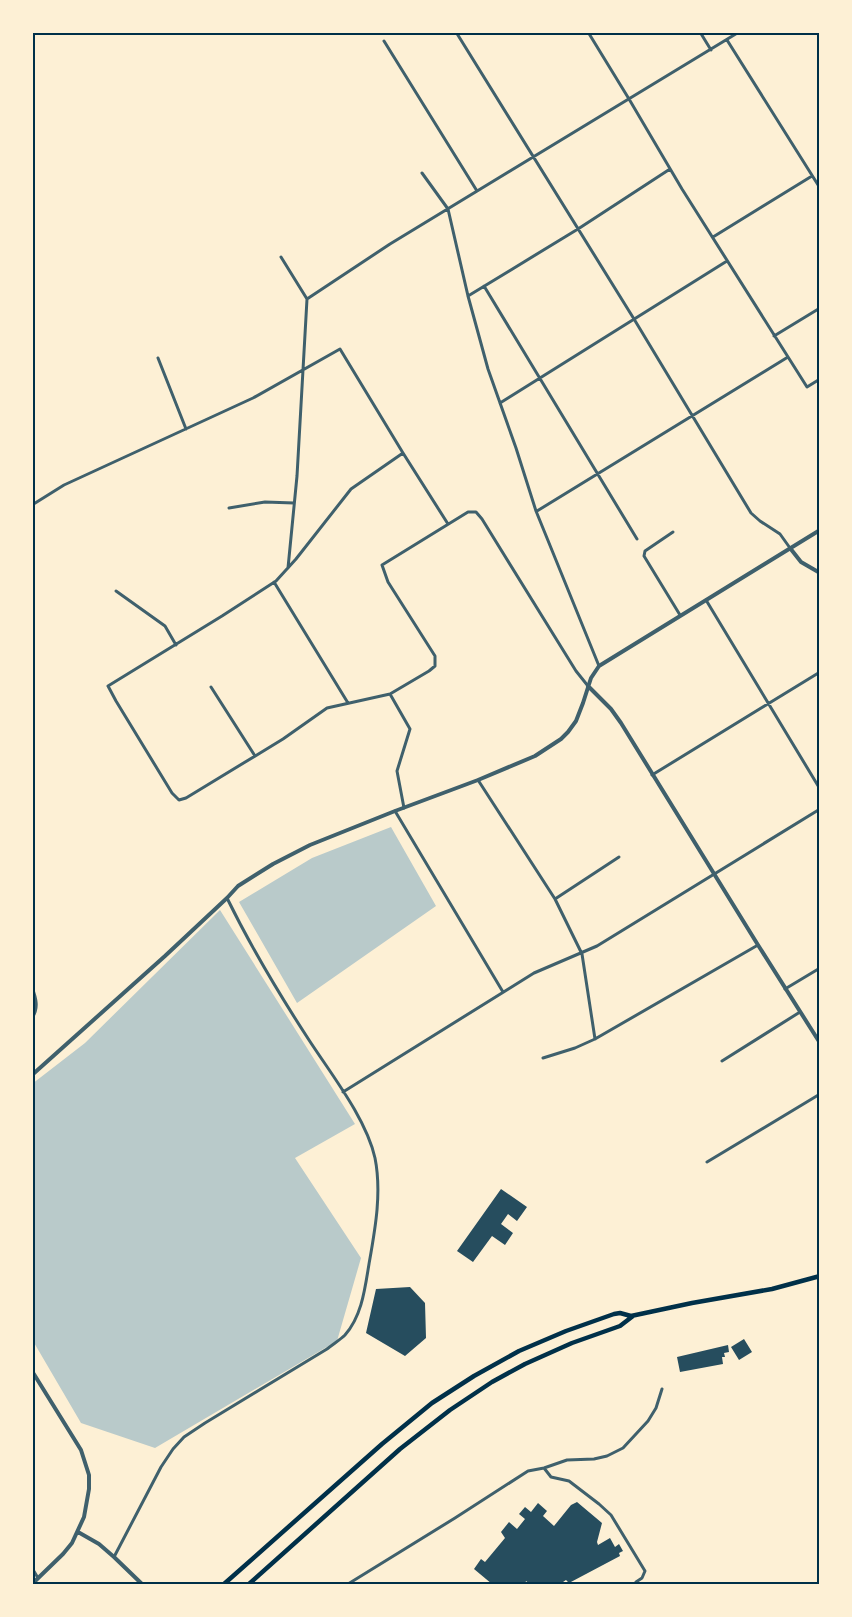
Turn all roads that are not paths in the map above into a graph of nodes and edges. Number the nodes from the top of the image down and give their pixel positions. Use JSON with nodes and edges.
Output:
{"nodes":[{"id":1,"x":456,"y":32,"type":"edge"},
{"id":2,"x":588,"y":32,"type":"edge"},
{"id":3,"x":700,"y":32,"type":"edge"},
{"id":4,"x":739,"y":32,"type":"edge"},
{"id":5,"x":384,"y":40,"type":"dead end"},
{"id":6,"x":727,"y":40,"type":"junction"},
{"id":7,"x":710,"y":50,"type":"junction"},
{"id":8,"x":629,"y":99,"type":"junction"},
{"id":9,"x":533,"y":157,"type":"junction"},
{"id":10,"x":670,"y":169,"type":"junction"},
{"id":11,"x":422,"y":173,"type":"dead end"},
{"id":12,"x":812,"y":176,"type":"junction"},
{"id":13,"x":820,"y":188,"type":"edge"},
{"id":14,"x":477,"y":191,"type":"junction"},
{"id":15,"x":448,"y":209,"type":"junction"},
{"id":16,"x":578,"y":229,"type":"junction"},
{"id":17,"x":712,"y":237,"type":"junction"},
{"id":18,"x":281,"y":257,"type":"dead end"},
{"id":19,"x":727,"y":261,"type":"junction"},
{"id":20,"x":484,"y":286,"type":"junction"},
{"id":21,"x":468,"y":296,"type":"junction"},
{"id":22,"x":307,"y":299,"type":"junction"},
{"id":23,"x":820,"y":308,"type":"edge"},
{"id":24,"x":634,"y":319,"type":"junction"},
{"id":25,"x":774,"y":336,"type":"junction"},
{"id":26,"x":158,"y":358,"type":"dead end"},
{"id":27,"x":788,"y":358,"type":"junction"},
{"id":28,"x":303,"y":370,"type":"junction"},
{"id":29,"x":540,"y":378,"type":"junction"},
{"id":30,"x":820,"y":379,"type":"edge"},
{"id":31,"x":500,"y":403,"type":"junction"},
{"id":32,"x":692,"y":416,"type":"junction"},
{"id":33,"x":186,"y":429,"type":"junction"},
{"id":34,"x":403,"y":453,"type":"junction"},
{"id":35,"x":598,"y":473,"type":"junction"},
{"id":36,"x":294,"y":503,"type":"junction"},
{"id":37,"x":32,"y":505,"type":"edge"},
{"id":38,"x":229,"y":508,"type":"dead end"},
{"id":39,"x":536,"y":511,"type":"junction"},
{"id":40,"x":448,"y":524,"type":"junction"},
{"id":41,"x":820,"y":530,"type":"edge"},
{"id":42,"x":673,"y":532,"type":"dead end"},
{"id":43,"x":637,"y":539,"type":"dead end"},
{"id":44,"x":790,"y":548,"type":"junction"},
{"id":45,"x":288,"y":568,"type":"junction"},
{"id":46,"x":820,"y":573,"type":"edge"},
{"id":47,"x":274,"y":582,"type":"junction"},
{"id":48,"x":116,"y":591,"type":"dead end"},
{"id":49,"x":705,"y":599,"type":"junction"},
{"id":50,"x":680,"y":614,"type":"junction"},
{"id":51,"x":176,"y":645,"type":"junction"},
{"id":52,"x":599,"y":666,"type":"junction"},
{"id":53,"x":820,"y":672,"type":"edge"},
{"id":54,"x":588,"y":686,"type":"junction"},
{"id":55,"x":211,"y":687,"type":"dead end"},
{"id":56,"x":390,"y":694,"type":"junction"},
{"id":57,"x":348,"y":703,"type":"junction"},
{"id":58,"x":768,"y":704,"type":"junction"},
{"id":59,"x":255,"y":756,"type":"junction"},
{"id":60,"x":652,"y":775,"type":"junction"},
{"id":61,"x":478,"y":780,"type":"junction"},
{"id":62,"x":820,"y":789,"type":"edge"},
{"id":63,"x":404,"y":808,"type":"junction"},
{"id":64,"x":820,"y":809,"type":"edge"},
{"id":65,"x":395,"y":811,"type":"junction"},
{"id":66,"x":619,"y":857,"type":"dead end"},
{"id":67,"x":714,"y":874,"type":"junction"},
{"id":68,"x":227,"y":898,"type":"junction"},
{"id":69,"x":555,"y":899,"type":"junction"},
{"id":70,"x":758,"y":946,"type":"junction"},
{"id":71,"x":582,"y":954,"type":"junction"},
{"id":72,"x":820,"y":968,"type":"edge"},
{"id":73,"x":32,"y":987,"type":"edge"},
{"id":74,"x":785,"y":989,"type":"junction"},
{"id":75,"x":503,"y":992,"type":"junction"},
{"id":76,"x":800,"y":1012,"type":"junction"},
{"id":77,"x":32,"y":1018,"type":"edge"},
{"id":78,"x":595,"y":1039,"type":"junction"},
{"id":79,"x":820,"y":1043,"type":"edge"},
{"id":80,"x":543,"y":1058,"type":"dead end"},
{"id":81,"x":722,"y":1061,"type":"dead end"},
{"id":82,"x":32,"y":1075,"type":"edge"},
{"id":83,"x":343,"y":1092,"type":"junction"},
{"id":84,"x":820,"y":1094,"type":"edge"},
{"id":85,"x":707,"y":1162,"type":"dead end"},
{"id":86,"x":820,"y":1276,"type":"edge"},
{"id":87,"x":631,"y":1316,"type":"junction"},
{"id":88,"x":32,"y":1371,"type":"edge"},
{"id":89,"x":662,"y":1389,"type":"dead end"},
{"id":90,"x":544,"y":1468,"type":"junction"},
{"id":91,"x":78,"y":1532,"type":"junction"},
{"id":92,"x":114,"y":1557,"type":"junction"},
{"id":93,"x":32,"y":1568,"type":"edge"},
{"id":94,"x":38,"y":1578,"type":"junction"},
{"id":95,"x":636,"y":1582,"type":"dead end"},
{"id":96,"x":32,"y":1584,"type":"edge"},
{"id":97,"x":142,"y":1584,"type":"edge"},
{"id":98,"x":224,"y":1584,"type":"edge"},
{"id":99,"x":249,"y":1584,"type":"edge"},
{"id":100,"x":348,"y":1584,"type":"edge"}],
"edges":[{"from":1,"to":9,"type":"street"},
{"from":2,"to":8,"type":"street"},
{"from":3,"to":7,"type":"street"},
{"from":4,"to":6,"type":"street"},
{"from":5,"to":14,"type":"street"},
{"from":6,"to":7,"type":"street"},
{"from":6,"to":12,"type":"street"},
{"from":7,"to":8,"type":"street"},
{"from":8,"to":9,"type":"street"},
{"from":8,"to":10,"type":"street"},
{"from":9,"to":14,"type":"street"},
{"from":9,"to":16,"type":"street"},
{"from":10,"to":16,"type":"street"},
{"from":10,"to":17,"type":"street"},
{"from":11,"to":15,"type":"street"},
{"from":12,"to":13,"type":"street"},
{"from":12,"to":17,"type":"street"},
{"from":14,"to":15,"type":"street"},
{"from":15,"to":21,"type":"street"},
{"from":15,"to":22,"type":"street"},
{"from":16,"to":20,"type":"street"},
{"from":16,"to":24,"type":"street"},
{"from":17,"to":19,"type":"street"},
{"from":18,"to":22,"type":"street"},
{"from":19,"to":24,"type":"street"},
{"from":19,"to":25,"type":"street"},
{"from":20,"to":21,"type":"street"},
{"from":20,"to":29,"type":"street"},
{"from":21,"to":31,"type":"street"},
{"from":22,"to":28,"type":"street"},
{"from":23,"to":25,"type":"street"},
{"from":24,"to":29,"type":"street"},
{"from":24,"to":32,"type":"street"},
{"from":25,"to":27,"type":"street"},
{"from":26,"to":33,"type":"street"},
{"from":27,"to":30,"type":"street"},
{"from":27,"to":32,"type":"street"},
{"from":28,"to":33,"type":"street"},
{"from":28,"to":34,"type":"street"},
{"from":28,"to":36,"type":"street"},
{"from":29,"to":31,"type":"street"},
{"from":29,"to":35,"type":"street"},
{"from":31,"to":39,"type":"street"},
{"from":32,"to":35,"type":"street"},
{"from":32,"to":44,"type":"street"},
{"from":33,"to":37,"type":"street"},
{"from":34,"to":40,"type":"street"},
{"from":34,"to":45,"type":"street"},
{"from":35,"to":39,"type":"street"},
{"from":35,"to":43,"type":"street"},
{"from":36,"to":38,"type":"street"},
{"from":36,"to":45,"type":"street"},
{"from":39,"to":52,"type":"street"},
{"from":40,"to":54,"type":"street"},
{"from":40,"to":56,"type":"street"},
{"from":41,"to":44,"type":"street"},
{"from":42,"to":50,"type":"street"},
{"from":44,"to":46,"type":"street"},
{"from":44,"to":49,"type":"street"},
{"from":45,"to":47,"type":"street"},
{"from":47,"to":51,"type":"street"},
{"from":47,"to":57,"type":"street"},
{"from":48,"to":51,"type":"street"},
{"from":49,"to":50,"type":"street"},
{"from":49,"to":58,"type":"street"},
{"from":50,"to":52,"type":"street"},
{"from":51,"to":59,"type":"street"},
{"from":52,"to":54,"type":"street"},
{"from":53,"to":58,"type":"street"},
{"from":54,"to":60,"type":"street"},
{"from":54,"to":61,"type":"street"},
{"from":55,"to":59,"type":"street"},
{"from":56,"to":57,"type":"street"},
{"from":56,"to":63,"type":"street"},
{"from":57,"to":59,"type":"street"},
{"from":58,"to":60,"type":"street"},
{"from":58,"to":62,"type":"street"},
{"from":60,"to":67,"type":"street"},
{"from":61,"to":63,"type":"street"},
{"from":61,"to":69,"type":"street"},
{"from":63,"to":65,"type":"street"},
{"from":64,"to":67,"type":"street"},
{"from":65,"to":68,"type":"street"},
{"from":65,"to":75,"type":"street"},
{"from":66,"to":69,"type":"street"},
{"from":67,"to":70,"type":"street"},
{"from":67,"to":71,"type":"street"},
{"from":68,"to":82,"type":"street"},
{"from":68,"to":83,"type":"street"},
{"from":69,"to":71,"type":"street"},
{"from":70,"to":74,"type":"street"},
{"from":70,"to":78,"type":"street"},
{"from":71,"to":75,"type":"street"},
{"from":71,"to":78,"type":"street"},
{"from":72,"to":74,"type":"street"},
{"from":73,"to":77,"type":"street"},
{"from":74,"to":76,"type":"street"},
{"from":75,"to":83,"type":"street"},
{"from":76,"to":79,"type":"street"},
{"from":76,"to":81,"type":"street"},
{"from":78,"to":80,"type":"street"},
{"from":83,"to":92,"type":"street"},
{"from":84,"to":85,"type":"street"},
{"from":86,"to":87,"type":"main road"},
{"from":87,"to":98,"type":"main road"},
{"from":87,"to":99,"type":"main road"},
{"from":88,"to":91,"type":"street"},
{"from":89,"to":90,"type":"street"},
{"from":90,"to":95,"type":"street"},
{"from":90,"to":100,"type":"street"},
{"from":91,"to":92,"type":"street"},
{"from":91,"to":94,"type":"street"},
{"from":92,"to":97,"type":"street"},
{"from":93,"to":94,"type":"street"},
{"from":94,"to":96,"type":"street"}]}
